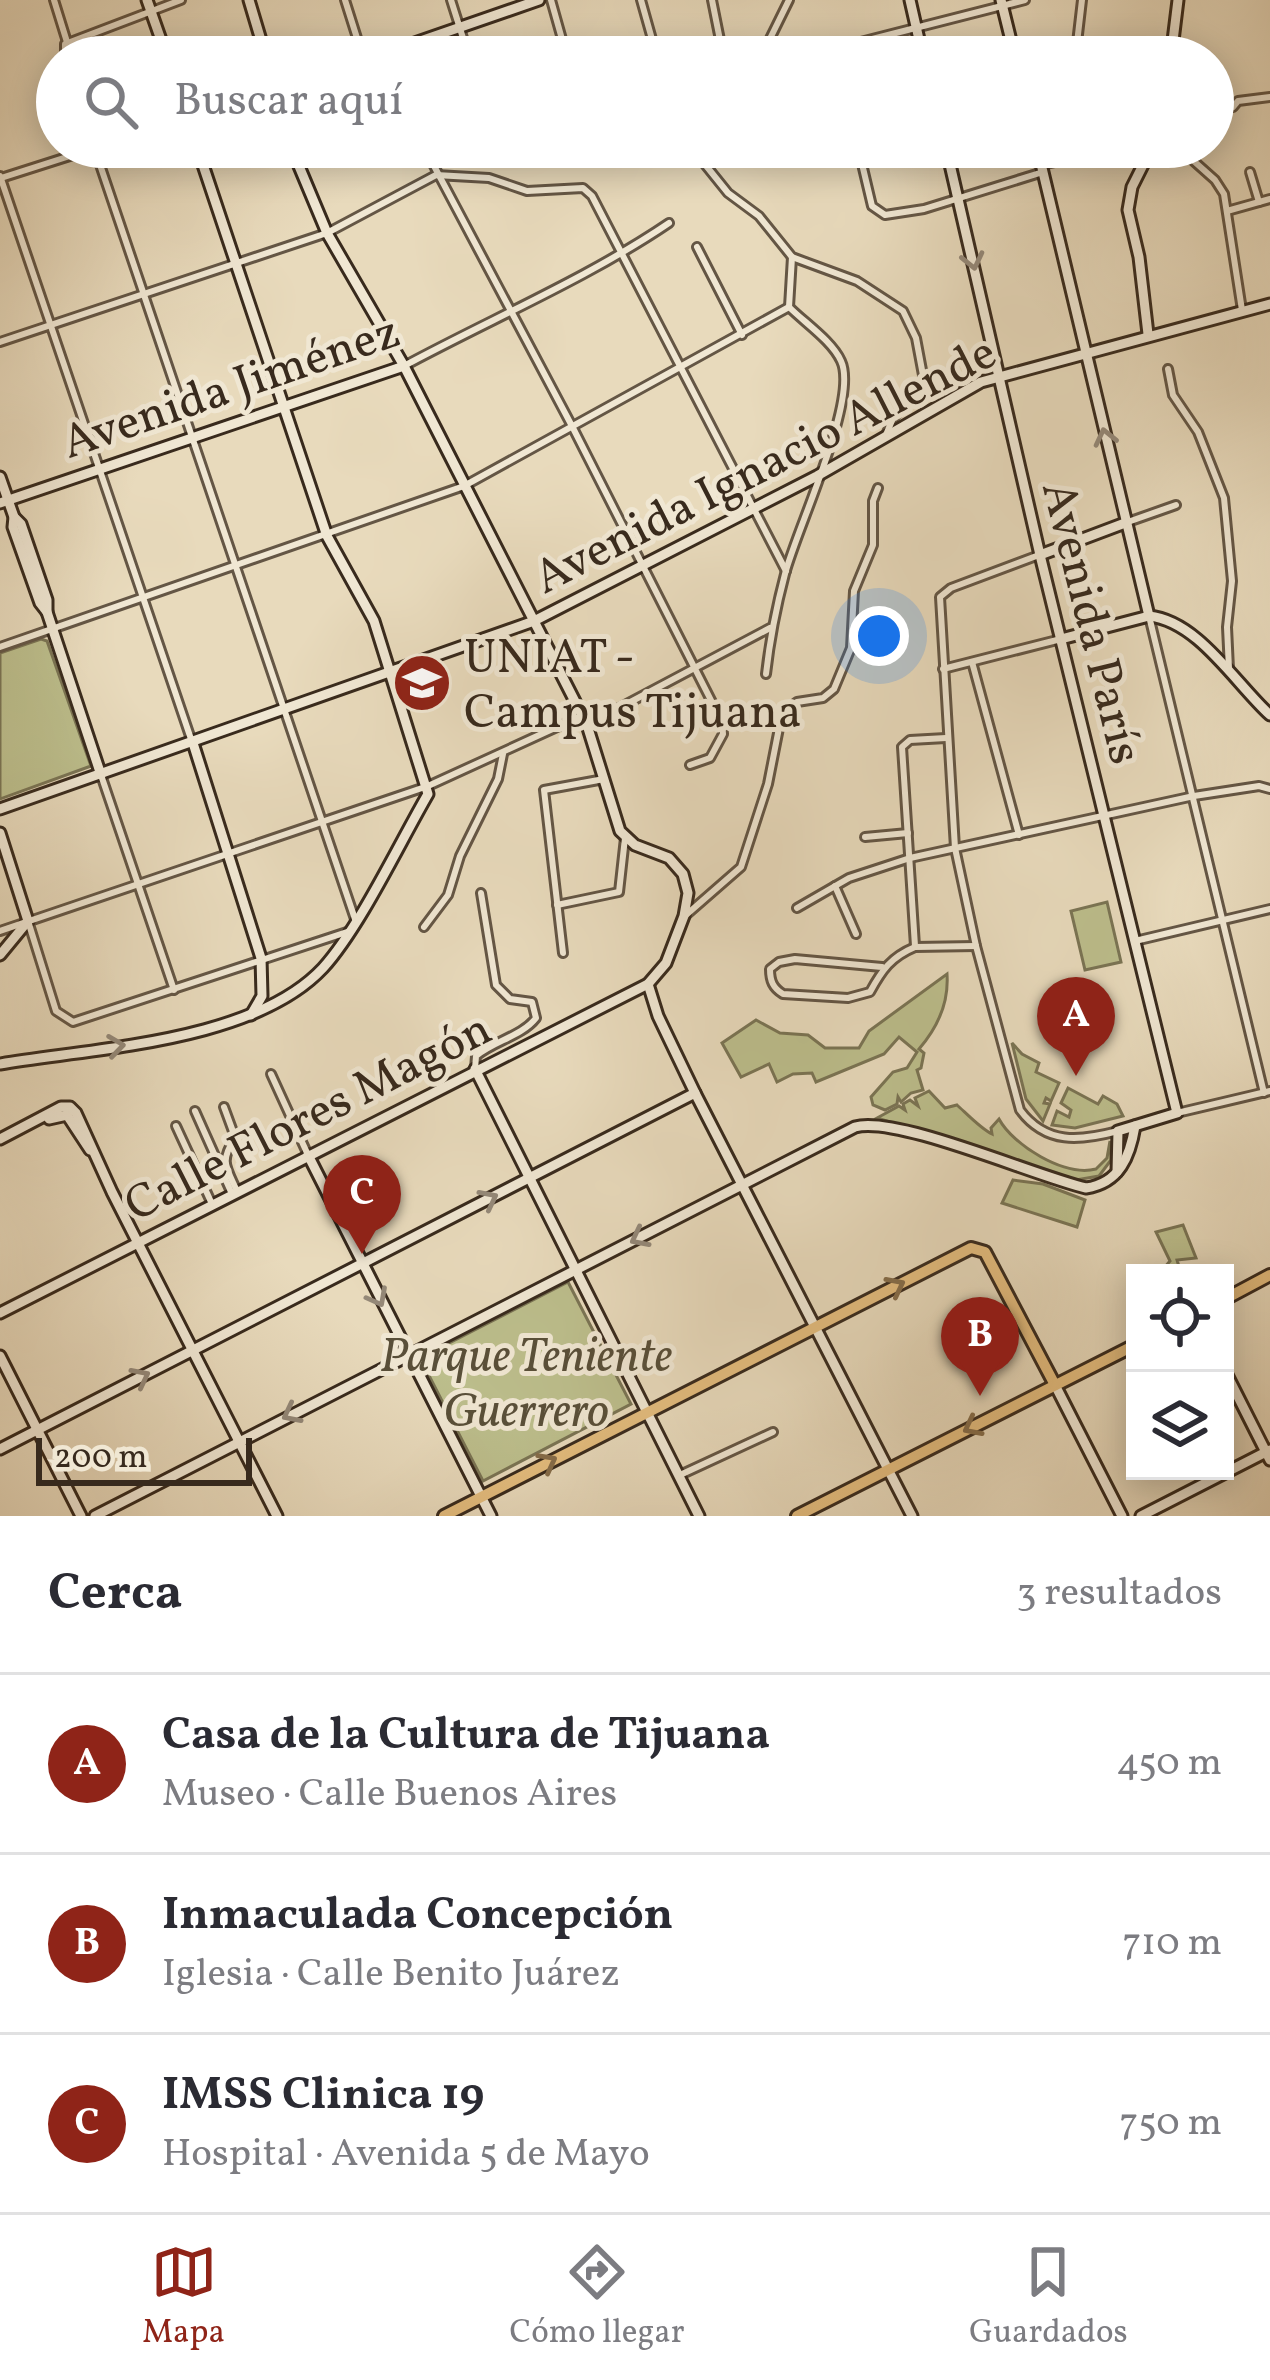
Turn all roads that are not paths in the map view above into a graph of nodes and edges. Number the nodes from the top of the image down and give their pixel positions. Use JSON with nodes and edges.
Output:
{"nodes":[{"id":1,"x":54,"y":0,"type":"edge"},
{"id":2,"x":181,"y":0,"type":"edge"},
{"id":3,"x":248,"y":0,"type":"edge"},
{"id":4,"x":345,"y":0,"type":"edge"},
{"id":5,"x":451,"y":0,"type":"edge"},
{"id":6,"x":539,"y":0,"type":"edge"},
{"id":7,"x":551,"y":0,"type":"edge"},
{"id":8,"x":641,"y":0,"type":"edge"},
{"id":9,"x":712,"y":0,"type":"edge"},
{"id":10,"x":789,"y":0,"type":"edge"},
{"id":11,"x":910,"y":0,"type":"edge"},
{"id":12,"x":1025,"y":0,"type":"edge"},
{"id":13,"x":1082,"y":0,"type":"edge"},
{"id":14,"x":1178,"y":0,"type":"edge"},
{"id":15,"x":1002,"y":3,"type":"edge"},
{"id":16,"x":149,"y":5,"type":"edge"},
{"id":17,"x":460,"y":27,"type":"junction"},
{"id":18,"x":916,"y":27,"type":"junction"},
{"id":19,"x":63,"y":36,"type":"edge"},
{"id":20,"x":84,"y":36,"type":"edge"},
{"id":21,"x":160,"y":36,"type":"edge"},
{"id":22,"x":259,"y":36,"type":"edge"},
{"id":23,"x":356,"y":36,"type":"edge"},
{"id":24,"x":435,"y":36,"type":"edge"},
{"id":25,"x":463,"y":36,"type":"edge"},
{"id":26,"x":561,"y":36,"type":"edge"},
{"id":27,"x":651,"y":36,"type":"edge"},
{"id":28,"x":719,"y":36,"type":"edge"},
{"id":29,"x":771,"y":36,"type":"edge"},
{"id":30,"x":888,"y":36,"type":"edge"},
{"id":31,"x":918,"y":36,"type":"edge"},
{"id":32,"x":1010,"y":36,"type":"edge"},
{"id":33,"x":1078,"y":36,"type":"edge"},
{"id":34,"x":1174,"y":36,"type":"edge"},
{"id":35,"x":1270,"y":97,"type":"edge"},
{"id":36,"x":1234,"y":106,"type":"edge"},
{"id":37,"x":36,"y":166,"type":"edge"},
{"id":38,"x":102,"y":168,"type":"edge"},
{"id":39,"x":204,"y":168,"type":"edge"},
{"id":40,"x":300,"y":168,"type":"edge"},
{"id":41,"x":433,"y":168,"type":"edge"},
{"id":42,"x":709,"y":168,"type":"edge"},
{"id":43,"x":864,"y":168,"type":"edge"},
{"id":44,"x":951,"y":168,"type":"edge"},
{"id":45,"x":1042,"y":168,"type":"joint"},
{"id":46,"x":1142,"y":168,"type":"edge"},
{"id":47,"x":1201,"y":168,"type":"edge"},
{"id":48,"x":1250,"y":172,"type":"dead end"},
{"id":49,"x":436,"y":175,"type":"junction"},
{"id":50,"x":0,"y":177,"type":"edge"},
{"id":51,"x":959,"y":199,"type":"junction"},
{"id":52,"x":1270,"y":199,"type":"edge"},
{"id":53,"x":1259,"y":202,"type":"junction"},
{"id":54,"x":1227,"y":211,"type":"junction"},
{"id":55,"x":669,"y":223,"type":"dead end"},
{"id":56,"x":327,"y":233,"type":"junction"},
{"id":57,"x":698,"y":247,"type":"dead end"},
{"id":58,"x":620,"y":256,"type":"junction"},
{"id":59,"x":792,"y":257,"type":"junction"},
{"id":60,"x":236,"y":261,"type":"junction"},
{"id":61,"x":142,"y":292,"type":"junction"},
{"id":62,"x":1270,"y":304,"type":"edge"},
{"id":63,"x":790,"y":307,"type":"junction"},
{"id":64,"x":508,"y":310,"type":"junction"},
{"id":65,"x":1242,"y":310,"type":"junction"},
{"id":66,"x":50,"y":324,"type":"junction"},
{"id":67,"x":1148,"y":334,"type":"junction"},
{"id":68,"x":743,"y":336,"type":"junction"},
{"id":69,"x":0,"y":342,"type":"edge"},
{"id":70,"x":1086,"y":352,"type":"junction"},
{"id":71,"x":404,"y":366,"type":"junction"},
{"id":72,"x":682,"y":369,"type":"junction"},
{"id":73,"x":1168,"y":369,"type":"dead end"},
{"id":74,"x":998,"y":377,"type":"junction"},
{"id":75,"x":284,"y":408,"type":"junction"},
{"id":76,"x":573,"y":428,"type":"junction"},
{"id":77,"x":884,"y":438,"type":"junction"},
{"id":78,"x":191,"y":439,"type":"junction"},
{"id":79,"x":100,"y":469,"type":"junction"},
{"id":80,"x":817,"y":476,"type":"junction"},
{"id":81,"x":0,"y":477,"type":"edge"},
{"id":82,"x":464,"y":486,"type":"junction"},
{"id":83,"x":878,"y":488,"type":"dead end"},
{"id":84,"x":4,"y":502,"type":"edge"},
{"id":85,"x":1177,"y":505,"type":"dead end"},
{"id":86,"x":754,"y":509,"type":"junction"},
{"id":87,"x":1126,"y":523,"type":"junction"},
{"id":88,"x":327,"y":536,"type":"junction"},
{"id":89,"x":1040,"y":555,"type":"junction"},
{"id":90,"x":643,"y":565,"type":"junction"},
{"id":91,"x":236,"y":566,"type":"junction"},
{"id":92,"x":786,"y":571,"type":"junction"},
{"id":93,"x":142,"y":598,"type":"junction"},
{"id":94,"x":1149,"y":616,"type":"junction"},
{"id":95,"x":535,"y":621,"type":"junction"},
{"id":96,"x":770,"y":628,"type":"junction"},
{"id":97,"x":53,"y":629,"type":"junction"},
{"id":98,"x":1061,"y":639,"type":"junction"},
{"id":99,"x":0,"y":647,"type":"edge"},
{"id":100,"x":972,"y":662,"type":"junction"},
{"id":101,"x":696,"y":669,"type":"junction"},
{"id":102,"x":943,"y":669,"type":"junction"},
{"id":103,"x":389,"y":674,"type":"junction"},
{"id":104,"x":766,"y":674,"type":"dead end"},
{"id":105,"x":1229,"y":676,"type":"junction"},
{"id":106,"x":284,"y":710,"type":"junction"},
{"id":107,"x":1270,"y":716,"type":"edge"},
{"id":108,"x":585,"y":720,"type":"junction"},
{"id":109,"x":946,"y":738,"type":"junction"},
{"id":110,"x":193,"y":743,"type":"junction"},
{"id":111,"x":503,"y":754,"type":"junction"},
{"id":112,"x":691,"y":765,"type":"dead end"},
{"id":113,"x":101,"y":775,"type":"junction"},
{"id":114,"x":604,"y":779,"type":"junction"},
{"id":115,"x":428,"y":785,"type":"junction"},
{"id":116,"x":1270,"y":789,"type":"edge"},
{"id":117,"x":1194,"y":796,"type":"junction"},
{"id":118,"x":0,"y":808,"type":"edge"},
{"id":119,"x":1104,"y":816,"type":"junction"},
{"id":120,"x":322,"y":820,"type":"junction"},
{"id":121,"x":908,"y":832,"type":"junction"},
{"id":122,"x":0,"y":833,"type":"edge"},
{"id":123,"x":1019,"y":835,"type":"junction"},
{"id":124,"x":865,"y":837,"type":"dead end"},
{"id":125,"x":625,"y":838,"type":"junction"},
{"id":126,"x":955,"y":848,"type":"junction"},
{"id":127,"x":229,"y":852,"type":"junction"},
{"id":128,"x":910,"y":858,"type":"junction"},
{"id":129,"x":139,"y":884,"type":"junction"},
{"id":130,"x":835,"y":886,"type":"junction"},
{"id":131,"x":482,"y":892,"type":"dead end"},
{"id":132,"x":557,"y":905,"type":"junction"},
{"id":133,"x":797,"y":908,"type":"dead end"},
{"id":134,"x":1270,"y":909,"type":"edge"},
{"id":135,"x":684,"y":916,"type":"junction"},
{"id":136,"x":355,"y":919,"type":"junction"},
{"id":137,"x":1223,"y":920,"type":"junction"},
{"id":138,"x":28,"y":921,"type":"junction"},
{"id":139,"x":424,"y":927,"type":"dead end"},
{"id":140,"x":0,"y":931,"type":"edge"},
{"id":141,"x":346,"y":932,"type":"junction"},
{"id":142,"x":856,"y":934,"type":"dead end"},
{"id":143,"x":1135,"y":941,"type":"junction"},
{"id":144,"x":976,"y":946,"type":"junction"},
{"id":145,"x":915,"y":947,"type":"junction"},
{"id":146,"x":563,"y":953,"type":"dead end"},
{"id":147,"x":0,"y":955,"type":"edge"},
{"id":148,"x":261,"y":958,"type":"junction"},
{"id":149,"x":882,"y":967,"type":"junction"},
{"id":150,"x":648,"y":984,"type":"junction"},
{"id":151,"x":175,"y":990,"type":"junction"},
{"id":152,"x":250,"y":1015,"type":"junction"},
{"id":153,"x":0,"y":1064,"type":"edge"},
{"id":154,"x":475,"y":1069,"type":"junction"},
{"id":155,"x":271,"y":1074,"type":"dead end"},
{"id":156,"x":1267,"y":1092,"type":"edge"},
{"id":157,"x":695,"y":1094,"type":"junction"},
{"id":158,"x":224,"y":1107,"type":"dead end"},
{"id":159,"x":195,"y":1112,"type":"dead end"},
{"id":160,"x":1177,"y":1113,"type":"junction"},
{"id":161,"x":176,"y":1126,"type":"dead end"},
{"id":162,"x":1136,"y":1126,"type":"junction"},
{"id":163,"x":1118,"y":1131,"type":"junction"},
{"id":164,"x":0,"y":1139,"type":"edge"},
{"id":165,"x":308,"y":1155,"type":"junction"},
{"id":166,"x":1117,"y":1172,"type":"junction"},
{"id":167,"x":530,"y":1178,"type":"junction"},
{"id":168,"x":743,"y":1185,"type":"junction"},
{"id":169,"x":235,"y":1192,"type":"junction"},
{"id":170,"x":212,"y":1204,"type":"junction"},
{"id":171,"x":137,"y":1242,"type":"junction"},
{"id":172,"x":360,"y":1265,"type":"junction"},
{"id":173,"x":578,"y":1269,"type":"junction"},
{"id":174,"x":1270,"y":1275,"type":"edge"},
{"id":175,"x":1234,"y":1294,"type":"edge"},
{"id":176,"x":0,"y":1313,"type":"edge"},
{"id":177,"x":818,"y":1326,"type":"junction"},
{"id":178,"x":193,"y":1350,"type":"junction"},
{"id":179,"x":1126,"y":1350,"type":"edge"},
{"id":180,"x":407,"y":1355,"type":"junction"},
{"id":181,"x":0,"y":1356,"type":"edge"},
{"id":182,"x":1226,"y":1372,"type":"edge"},
{"id":183,"x":1055,"y":1385,"type":"junction"},
{"id":184,"x":649,"y":1411,"type":"junction"},
{"id":185,"x":38,"y":1430,"type":"junction"},
{"id":186,"x":773,"y":1432,"type":"dead end"},
{"id":187,"x":238,"y":1442,"type":"junction"},
{"id":188,"x":0,"y":1449,"type":"edge"},
{"id":189,"x":1269,"y":1454,"type":"edge"},
{"id":190,"x":890,"y":1470,"type":"junction"},
{"id":191,"x":680,"y":1475,"type":"junction"},
{"id":192,"x":481,"y":1497,"type":"junction"},
{"id":193,"x":81,"y":1516,"type":"edge"},
{"id":194,"x":95,"y":1516,"type":"edge"},
{"id":195,"x":278,"y":1516,"type":"edge"},
{"id":196,"x":444,"y":1516,"type":"edge"},
{"id":197,"x":491,"y":1516,"type":"edge"},
{"id":198,"x":699,"y":1516,"type":"edge"},
{"id":199,"x":797,"y":1516,"type":"edge"},
{"id":200,"x":912,"y":1516,"type":"edge"},
{"id":201,"x":1122,"y":1516,"type":"edge"},
{"id":202,"x":1142,"y":1516,"type":"edge"}],
"edges":[{"from":1,"to":19,"type":"street"},
{"from":2,"to":16,"type":"street"},
{"from":3,"to":22,"type":"street"},
{"from":4,"to":23,"type":"street"},
{"from":5,"to":17,"type":"street"},
{"from":6,"to":17,"type":"street"},
{"from":7,"to":26,"type":"street"},
{"from":8,"to":27,"type":"street"},
{"from":9,"to":28,"type":"street"},
{"from":10,"to":29,"type":"street"},
{"from":11,"to":18,"type":"street"},
{"from":12,"to":15,"type":"street"},
{"from":13,"to":33,"type":"street"},
{"from":14,"to":34,"type":"street"},
{"from":15,"to":18,"type":"street"},
{"from":15,"to":32,"type":"street"},
{"from":16,"to":20,"type":"street"},
{"from":16,"to":21,"type":"street"},
{"from":17,"to":24,"type":"street"},
{"from":17,"to":25,"type":"street"},
{"from":18,"to":30,"type":"street"},
{"from":18,"to":31,"type":"street"},
{"from":35,"to":36,"type":"street"},
{"from":37,"to":50,"type":"street"},
{"from":38,"to":61,"type":"street"},
{"from":39,"to":60,"type":"street"},
{"from":40,"to":56,"type":"street"},
{"from":41,"to":49,"type":"street"},
{"from":42,"to":59,"type":"street"},
{"from":43,"to":51,"type":"street"},
{"from":44,"to":51,"type":"street","name":"Avenida París"},
{"from":45,"to":51,"type":"street"},
{"from":45,"to":70,"type":"street"},
{"from":46,"to":67,"type":"street"},
{"from":47,"to":54,"type":"street"},
{"from":48,"to":53,"type":"street"},
{"from":49,"to":56,"type":"street"},
{"from":49,"to":58,"type":"street"},
{"from":49,"to":64,"type":"street"},
{"from":50,"to":66,"type":"street"},
{"from":51,"to":74,"type":"street","name":"Avenida París","one_way":true},
{"from":52,"to":53,"type":"street"},
{"from":53,"to":54,"type":"street"},
{"from":54,"to":65,"type":"street"},
{"from":55,"to":58,"type":"street","name":"Avenida Jiménez"},
{"from":56,"to":60,"type":"street"},
{"from":56,"to":71,"type":"street"},
{"from":57,"to":68,"type":"street"},
{"from":58,"to":64,"type":"street","name":"Avenida Jiménez"},
{"from":58,"to":72,"type":"street"},
{"from":59,"to":63,"type":"street"},
{"from":59,"to":77,"type":"street"},
{"from":60,"to":61,"type":"street"},
{"from":60,"to":75,"type":"street"},
{"from":61,"to":66,"type":"street"},
{"from":61,"to":78,"type":"street"},
{"from":62,"to":65,"type":"street","name":"Avenida Ignacio Allende"},
{"from":63,"to":68,"type":"street"},
{"from":63,"to":80,"type":"street"},
{"from":64,"to":71,"type":"street","name":"Avenida Jiménez"},
{"from":64,"to":76,"type":"street"},
{"from":65,"to":67,"type":"street","name":"Avenida Ignacio Allende"},
{"from":66,"to":69,"type":"street"},
{"from":66,"to":79,"type":"street"},
{"from":67,"to":70,"type":"street","name":"Avenida Ignacio Allende"},
{"from":68,"to":72,"type":"street"},
{"from":70,"to":74,"type":"street","name":"Avenida Ignacio Allende"},
{"from":87,"to":70,"type":"street","one_way":true},
{"from":71,"to":75,"type":"street","name":"Avenida Jiménez"},
{"from":71,"to":82,"type":"street"},
{"from":72,"to":76,"type":"street"},
{"from":72,"to":86,"type":"street"},
{"from":73,"to":105,"type":"street"},
{"from":74,"to":77,"type":"street","name":"Avenida Ignacio Allende"},
{"from":74,"to":89,"type":"street","name":"Avenida París"},
{"from":75,"to":78,"type":"street","name":"Avenida Jiménez"},
{"from":75,"to":88,"type":"street"},
{"from":76,"to":82,"type":"street"},
{"from":76,"to":90,"type":"street"},
{"from":77,"to":80,"type":"street","name":"Avenida Ignacio Allende"},
{"from":78,"to":79,"type":"street","name":"Avenida Jiménez"},
{"from":78,"to":91,"type":"street"},
{"from":79,"to":84,"type":"street","name":"Avenida Jiménez"},
{"from":79,"to":93,"type":"street"},
{"from":80,"to":86,"type":"street","name":"Avenida Ignacio Allende"},
{"from":80,"to":92,"type":"street"},
{"from":81,"to":84,"type":"street"},
{"from":82,"to":88,"type":"street"},
{"from":82,"to":95,"type":"street"},
{"from":83,"to":135,"type":"street"},
{"from":84,"to":97,"type":"street"},
{"from":85,"to":87,"type":"street"},
{"from":86,"to":90,"type":"street","name":"Avenida Ignacio Allende"},
{"from":86,"to":92,"type":"street"},
{"from":87,"to":89,"type":"street"},
{"from":87,"to":94,"type":"street"},
{"from":88,"to":91,"type":"street"},
{"from":88,"to":103,"type":"street"},
{"from":89,"to":98,"type":"street","name":"Avenida París"},
{"from":89,"to":102,"type":"street"},
{"from":90,"to":95,"type":"street","name":"Avenida Ignacio Allende"},
{"from":90,"to":101,"type":"street"},
{"from":91,"to":93,"type":"street"},
{"from":91,"to":106,"type":"street"},
{"from":92,"to":96,"type":"street"},
{"from":93,"to":97,"type":"street"},
{"from":93,"to":110,"type":"street"},
{"from":94,"to":98,"type":"street"},
{"from":94,"to":105,"type":"street"},
{"from":94,"to":117,"type":"street"},
{"from":95,"to":103,"type":"street","name":"Avenida Ignacio Allende"},
{"from":95,"to":108,"type":"street"},
{"from":96,"to":101,"type":"street"},
{"from":96,"to":104,"type":"street"},
{"from":97,"to":99,"type":"street"},
{"from":97,"to":113,"type":"street"},
{"from":98,"to":100,"type":"street"},
{"from":98,"to":119,"type":"street","name":"Avenida París"},
{"from":100,"to":102,"type":"street"},
{"from":100,"to":123,"type":"street"},
{"from":101,"to":108,"type":"street"},
{"from":101,"to":112,"type":"street"},
{"from":102,"to":109,"type":"street"},
{"from":103,"to":106,"type":"street","name":"Avenida Ignacio Allende"},
{"from":103,"to":115,"type":"street"},
{"from":105,"to":107,"type":"street"},
{"from":106,"to":110,"type":"street","name":"Avenida Ignacio Allende"},
{"from":106,"to":120,"type":"street"},
{"from":108,"to":111,"type":"street"},
{"from":108,"to":114,"type":"street"},
{"from":109,"to":121,"type":"street"},
{"from":109,"to":126,"type":"street"},
{"from":110,"to":113,"type":"street","name":"Avenida Ignacio Allende"},
{"from":110,"to":127,"type":"street"},
{"from":111,"to":115,"type":"street"},
{"from":111,"to":139,"type":"street"},
{"from":113,"to":118,"type":"street","name":"Avenida Ignacio Allende"},
{"from":113,"to":129,"type":"street"},
{"from":114,"to":125,"type":"street"},
{"from":114,"to":132,"type":"street"},
{"from":115,"to":120,"type":"street"},
{"from":115,"to":136,"type":"street"},
{"from":116,"to":117,"type":"street"},
{"from":117,"to":119,"type":"street"},
{"from":117,"to":137,"type":"street"},
{"from":119,"to":123,"type":"street"},
{"from":119,"to":143,"type":"street","name":"Avenida París"},
{"from":120,"to":127,"type":"street"},
{"from":120,"to":136,"type":"street"},
{"from":121,"to":124,"type":"street"},
{"from":121,"to":128,"type":"street"},
{"from":122,"to":138,"type":"street"},
{"from":123,"to":126,"type":"street"},
{"from":125,"to":132,"type":"street"},
{"from":125,"to":135,"type":"street"},
{"from":126,"to":128,"type":"street"},
{"from":126,"to":144,"type":"street"},
{"from":127,"to":129,"type":"street"},
{"from":127,"to":148,"type":"street"},
{"from":128,"to":130,"type":"street"},
{"from":128,"to":145,"type":"street"},
{"from":129,"to":138,"type":"street"},
{"from":129,"to":151,"type":"street"},
{"from":130,"to":133,"type":"street"},
{"from":130,"to":142,"type":"street"},
{"from":131,"to":154,"type":"street"},
{"from":132,"to":146,"type":"street"},
{"from":134,"to":137,"type":"street"},
{"from":135,"to":150,"type":"street"},
{"from":136,"to":141,"type":"street"},
{"from":137,"to":143,"type":"street"},
{"from":137,"to":156,"type":"street"},
{"from":138,"to":140,"type":"street"},
{"from":138,"to":147,"type":"street"},
{"from":138,"to":151,"type":"street"},
{"from":141,"to":148,"type":"street"},
{"from":141,"to":152,"type":"street"},
{"from":143,"to":160,"type":"street","name":"Avenida París"},
{"from":144,"to":145,"type":"street"},
{"from":144,"to":163,"type":"street"},
{"from":145,"to":149,"type":"street"},
{"from":148,"to":151,"type":"street"},
{"from":148,"to":152,"type":"street"},
{"from":149,"to":149,"type":"street"},
{"from":150,"to":154,"type":"street","name":"Calle Flores Magón"},
{"from":150,"to":157,"type":"street"},
{"from":153,"to":152,"type":"street","one_way":true},
{"from":154,"to":165,"type":"street","name":"Calle Flores Magón"},
{"from":154,"to":167,"type":"street"},
{"from":155,"to":165,"type":"street"},
{"from":156,"to":160,"type":"street"},
{"from":157,"to":167,"type":"street"},
{"from":157,"to":168,"type":"street"},
{"from":158,"to":169,"type":"street"},
{"from":159,"to":169,"type":"street"},
{"from":160,"to":162,"type":"street"},
{"from":161,"to":170,"type":"street"},
{"from":162,"to":163,"type":"street"},
{"from":162,"to":166,"type":"street"},
{"from":163,"to":166,"type":"street"},
{"from":164,"to":171,"type":"street"},
{"from":165,"to":169,"type":"street","name":"Calle Flores Magón"},
{"from":165,"to":172,"type":"street"},
{"from":166,"to":168,"type":"street"},
{"from":172,"to":167,"type":"street","one_way":true},
{"from":167,"to":173,"type":"street"},
{"from":168,"to":173,"type":"street","one_way":true},
{"from":168,"to":177,"type":"street"},
{"from":169,"to":170,"type":"street","name":"Calle Flores Magón"},
{"from":170,"to":171,"type":"street","name":"Calle Flores Magón"},
{"from":171,"to":176,"type":"street","name":"Calle Flores Magón"},
{"from":171,"to":178,"type":"street"},
{"from":172,"to":178,"type":"street"},
{"from":172,"to":180,"type":"street","one_way":true},
{"from":173,"to":180,"type":"street"},
{"from":173,"to":184,"type":"street"},
{"from":174,"to":175,"type":"main road"},
{"from":177,"to":183,"type":"main road","one_way":true},
{"from":177,"to":184,"type":"main road"},
{"from":177,"to":190,"type":"street"},
{"from":185,"to":178,"type":"street","one_way":true},
{"from":178,"to":187,"type":"street"},
{"from":179,"to":183,"type":"main road"},
{"from":180,"to":187,"type":"street","one_way":true},
{"from":180,"to":192,"type":"street"},
{"from":181,"to":185,"type":"street"},
{"from":182,"to":189,"type":"street"},
{"from":183,"to":190,"type":"main road","one_way":true},
{"from":183,"to":201,"type":"street"},
{"from":184,"to":191,"type":"street"},
{"from":192,"to":184,"type":"main road","one_way":true},
{"from":185,"to":188,"type":"street"},
{"from":185,"to":193,"type":"street"},
{"from":186,"to":191,"type":"street"},
{"from":187,"to":194,"type":"street"},
{"from":187,"to":195,"type":"street"},
{"from":189,"to":202,"type":"street"},
{"from":190,"to":199,"type":"main road"},
{"from":190,"to":200,"type":"street"},
{"from":191,"to":198,"type":"street"},
{"from":192,"to":196,"type":"main road"},
{"from":192,"to":197,"type":"street"}]}
